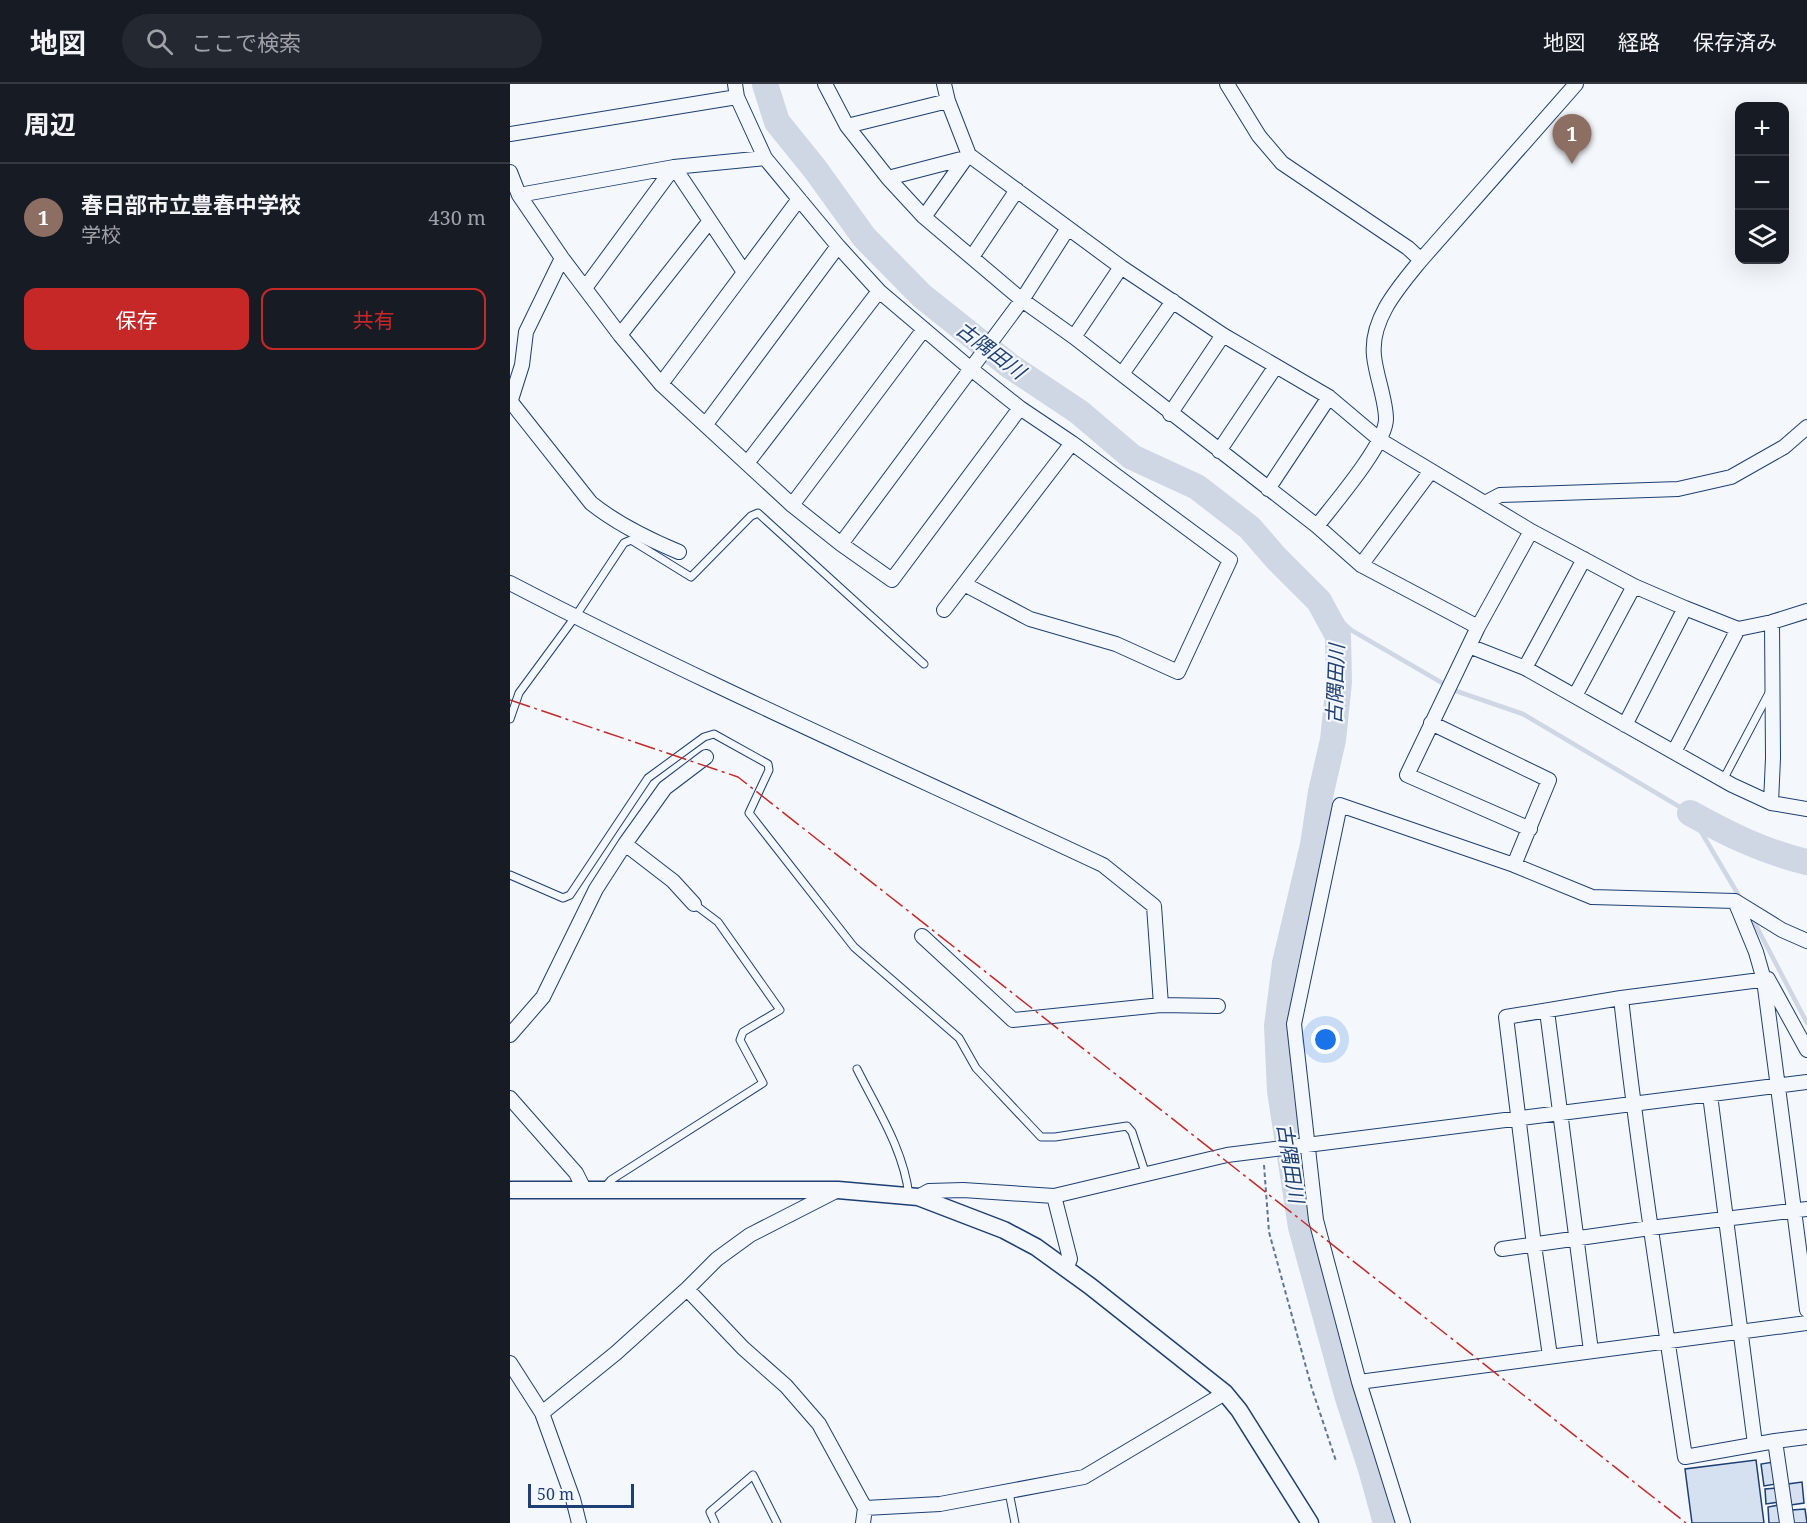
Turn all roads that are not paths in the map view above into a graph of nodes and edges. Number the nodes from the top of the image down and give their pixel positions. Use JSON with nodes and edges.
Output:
{"nodes":[{"id":1,"x":825,"y":84,"type":"edge"},
{"id":2,"x":944,"y":84,"type":"edge"},
{"id":3,"x":1227,"y":84,"type":"edge"},
{"id":4,"x":1576,"y":84,"type":"edge"},
{"id":5,"x":736,"y":90,"type":"edge"},
{"id":6,"x":948,"y":101,"type":"junction"},
{"id":7,"x":847,"y":126,"type":"junction"},
{"id":8,"x":510,"y":134,"type":"edge"},
{"id":9,"x":967,"y":156,"type":"junction"},
{"id":10,"x":765,"y":158,"type":"junction"},
{"id":11,"x":674,"y":167,"type":"junction"},
{"id":12,"x":510,"y":172,"type":"edge"},
{"id":13,"x":888,"y":178,"type":"junction"},
{"id":14,"x":1017,"y":190,"type":"junction"},
{"id":15,"x":519,"y":195,"type":"junction"},
{"id":16,"x":799,"y":199,"type":"junction"},
{"id":17,"x":924,"y":218,"type":"junction"},
{"id":18,"x":709,"y":222,"type":"junction"},
{"id":19,"x":1068,"y":228,"type":"junction"},
{"id":20,"x":838,"y":246,"type":"junction"},
{"id":21,"x":972,"y":257,"type":"junction"},
{"id":22,"x":562,"y":258,"type":"junction"},
{"id":23,"x":1421,"y":260,"type":"junction"},
{"id":24,"x":1120,"y":267,"type":"junction"},
{"id":25,"x":744,"y":272,"type":"junction"},
{"id":26,"x":585,"y":288,"type":"junction"},
{"id":27,"x":879,"y":291,"type":"junction"},
{"id":28,"x":1022,"y":300,"type":"junction"},
{"id":29,"x":1173,"y":301,"type":"junction"},
{"id":30,"x":924,"y":329,"type":"junction"},
{"id":31,"x":620,"y":335,"type":"junction"},
{"id":32,"x":1223,"y":335,"type":"junction"},
{"id":33,"x":1074,"y":337,"type":"junction"},
{"id":34,"x":973,"y":366,"type":"junction"},
{"id":35,"x":1276,"y":366,"type":"junction"},
{"id":36,"x":1122,"y":374,"type":"junction"},
{"id":37,"x":661,"y":384,"type":"junction"},
{"id":38,"x":1329,"y":398,"type":"junction"},
{"id":39,"x":511,"y":403,"type":"edge"},
{"id":40,"x":1020,"y":408,"type":"junction"},
{"id":41,"x":1170,"y":414,"type":"junction"},
{"id":42,"x":706,"y":424,"type":"junction"},
{"id":43,"x":1807,"y":427,"type":"edge"},
{"id":44,"x":1380,"y":440,"type":"junction"},
{"id":45,"x":1072,"y":443,"type":"junction"},
{"id":46,"x":1219,"y":451,"type":"junction"},
{"id":47,"x":748,"y":462,"type":"junction"},
{"id":48,"x":1431,"y":471,"type":"junction"},
{"id":49,"x":1268,"y":489,"type":"junction"},
{"id":50,"x":1485,"y":503,"type":"junction"},
{"id":51,"x":792,"y":505,"type":"junction"},
{"id":52,"x":1317,"y":526,"type":"junction"},
{"id":53,"x":1531,"y":531,"type":"junction"},
{"id":54,"x":841,"y":544,"type":"junction"},
{"id":55,"x":679,"y":552,"type":"dead end"},
{"id":56,"x":1584,"y":559,"type":"junction"},
{"id":57,"x":1361,"y":565,"type":"junction"},
{"id":58,"x":510,"y":583,"type":"edge"},
{"id":59,"x":964,"y":584,"type":"junction"},
{"id":60,"x":1634,"y":586,"type":"junction"},
{"id":61,"x":1685,"y":608,"type":"junction"},
{"id":62,"x":944,"y":610,"type":"dead end"},
{"id":63,"x":1807,"y":611,"type":"edge"},
{"id":64,"x":575,"y":617,"type":"junction"},
{"id":65,"x":1772,"y":622,"type":"junction"},
{"id":66,"x":1478,"y":627,"type":"junction"},
{"id":67,"x":1738,"y":629,"type":"junction"},
{"id":68,"x":1468,"y":646,"type":"junction"},
{"id":69,"x":924,"y":664,"type":"dead end"},
{"id":70,"x":1525,"y":668,"type":"junction"},
{"id":71,"x":1773,"y":686,"type":"junction"},
{"id":72,"x":1575,"y":696,"type":"junction"},
{"id":73,"x":510,"y":719,"type":"edge"},
{"id":74,"x":1431,"y":723,"type":"junction"},
{"id":75,"x":1625,"y":724,"type":"junction"},
{"id":76,"x":1674,"y":752,"type":"junction"},
{"id":77,"x":706,"y":757,"type":"dead end"},
{"id":78,"x":1723,"y":780,"type":"junction"},
{"id":79,"x":1771,"y":802,"type":"junction"},
{"id":80,"x":1807,"y":809,"type":"edge"},
{"id":81,"x":1530,"y":829,"type":"junction"},
{"id":82,"x":624,"y":844,"type":"junction"},
{"id":83,"x":1514,"y":865,"type":"junction"},
{"id":84,"x":510,"y":875,"type":"edge"},
{"id":85,"x":1735,"y":901,"type":"junction"},
{"id":86,"x":694,"y":904,"type":"joint"},
{"id":87,"x":922,"y":936,"type":"dead end"},
{"id":88,"x":1807,"y":940,"type":"edge"},
{"id":89,"x":1764,"y":980,"type":"junction"},
{"id":90,"x":1621,"y":998,"type":"junction"},
{"id":91,"x":1161,"y":1005,"type":"junction"},
{"id":92,"x":1218,"y":1006,"type":"dead end"},
{"id":93,"x":1547,"y":1011,"type":"junction"},
{"id":94,"x":510,"y":1035,"type":"edge"},
{"id":95,"x":1807,"y":1050,"type":"edge"},
{"id":96,"x":857,"y":1069,"type":"dead end"},
{"id":97,"x":1807,"y":1082,"type":"edge"},
{"id":98,"x":1779,"y":1086,"type":"junction"},
{"id":99,"x":1710,"y":1095,"type":"junction"},
{"id":100,"x":510,"y":1098,"type":"edge"},
{"id":101,"x":1633,"y":1104,"type":"junction"},
{"id":102,"x":1561,"y":1113,"type":"junction"},
{"id":103,"x":1519,"y":1119,"type":"junction"},
{"id":104,"x":1308,"y":1146,"type":"junction"},
{"id":105,"x":1146,"y":1175,"type":"junction"},
{"id":106,"x":584,"y":1189,"type":"junction"},
{"id":107,"x":604,"y":1189,"type":"junction"},
{"id":108,"x":510,"y":1190,"type":"edge"},
{"id":109,"x":838,"y":1190,"type":"junction"},
{"id":110,"x":1054,"y":1196,"type":"junction"},
{"id":111,"x":913,"y":1197,"type":"junction"},
{"id":112,"x":1801,"y":1210,"type":"edge"},
{"id":113,"x":1724,"y":1219,"type":"junction"},
{"id":114,"x":1650,"y":1228,"type":"junction"},
{"id":115,"x":1577,"y":1239,"type":"junction"},
{"id":116,"x":1534,"y":1245,"type":"junction"},
{"id":117,"x":1502,"y":1249,"type":"dead end"},
{"id":118,"x":1066,"y":1269,"type":"junction"},
{"id":119,"x":687,"y":1289,"type":"junction"},
{"id":120,"x":1807,"y":1310,"type":"edge"},
{"id":121,"x":1807,"y":1323,"type":"edge"},
{"id":122,"x":1740,"y":1331,"type":"junction"},
{"id":123,"x":1668,"y":1341,"type":"junction"},
{"id":124,"x":1591,"y":1351,"type":"junction"},
{"id":125,"x":1550,"y":1356,"type":"junction"},
{"id":126,"x":510,"y":1363,"type":"edge"},
{"id":127,"x":1359,"y":1382,"type":"junction"},
{"id":128,"x":1225,"y":1393,"type":"junction"},
{"id":129,"x":542,"y":1413,"type":"junction"},
{"id":130,"x":1807,"y":1437,"type":"edge"},
{"id":131,"x":1775,"y":1441,"type":"junction"},
{"id":132,"x":1755,"y":1444,"type":"junction"},
{"id":133,"x":1010,"y":1492,"type":"junction"},
{"id":134,"x":865,"y":1508,"type":"junction"},
{"id":135,"x":579,"y":1523,"type":"edge"},
{"id":136,"x":716,"y":1523,"type":"edge"},
{"id":137,"x":777,"y":1523,"type":"edge"},
{"id":138,"x":863,"y":1523,"type":"edge"},
{"id":139,"x":1015,"y":1523,"type":"edge"},
{"id":140,"x":1310,"y":1523,"type":"edge"},
{"id":141,"x":1403,"y":1523,"type":"edge"},
{"id":142,"x":1787,"y":1523,"type":"edge"}],
"edges":[{"from":1,"to":7,"type":"street"},
{"from":2,"to":6,"type":"street"},
{"from":3,"to":23,"type":"street"},
{"from":4,"to":23,"type":"street"},
{"from":5,"to":8,"type":"street"},
{"from":5,"to":10,"type":"street"},
{"from":6,"to":7,"type":"street"},
{"from":6,"to":9,"type":"street"},
{"from":7,"to":13,"type":"street"},
{"from":9,"to":13,"type":"street"},
{"from":9,"to":14,"type":"street"},
{"from":9,"to":17,"type":"street"},
{"from":10,"to":11,"type":"street"},
{"from":10,"to":16,"type":"street"},
{"from":11,"to":15,"type":"street"},
{"from":11,"to":18,"type":"street"},
{"from":11,"to":26,"type":"street"},
{"from":12,"to":15,"type":"street"},
{"from":13,"to":17,"type":"street"},
{"from":14,"to":19,"type":"street"},
{"from":14,"to":21,"type":"street"},
{"from":15,"to":22,"type":"street"},
{"from":16,"to":20,"type":"street"},
{"from":16,"to":25,"type":"street"},
{"from":17,"to":21,"type":"street"},
{"from":18,"to":25,"type":"street"},
{"from":18,"to":31,"type":"street"},
{"from":19,"to":24,"type":"street"},
{"from":19,"to":28,"type":"street"},
{"from":20,"to":27,"type":"street"},
{"from":20,"to":42,"type":"street"},
{"from":21,"to":28,"type":"street"},
{"from":22,"to":26,"type":"street"},
{"from":22,"to":39,"type":"street"},
{"from":23,"to":44,"type":"street"},
{"from":24,"to":29,"type":"street"},
{"from":24,"to":33,"type":"street"},
{"from":25,"to":37,"type":"street"},
{"from":26,"to":31,"type":"street"},
{"from":27,"to":30,"type":"street"},
{"from":27,"to":47,"type":"street"},
{"from":28,"to":33,"type":"street"},
{"from":28,"to":34,"type":"street"},
{"from":29,"to":32,"type":"street"},
{"from":29,"to":36,"type":"street"},
{"from":30,"to":34,"type":"street"},
{"from":30,"to":51,"type":"street"},
{"from":31,"to":37,"type":"street"},
{"from":32,"to":35,"type":"street"},
{"from":32,"to":41,"type":"street"},
{"from":33,"to":36,"type":"street"},
{"from":34,"to":40,"type":"street"},
{"from":34,"to":54,"type":"street"},
{"from":35,"to":38,"type":"street"},
{"from":35,"to":46,"type":"street"},
{"from":36,"to":41,"type":"street"},
{"from":37,"to":42,"type":"street"},
{"from":38,"to":44,"type":"street"},
{"from":38,"to":49,"type":"street"},
{"from":39,"to":55,"type":"street"},
{"from":40,"to":45,"type":"street"},
{"from":40,"to":54,"type":"street"},
{"from":41,"to":46,"type":"street"},
{"from":42,"to":47,"type":"street"},
{"from":43,"to":50,"type":"street"},
{"from":44,"to":48,"type":"street"},
{"from":44,"to":52,"type":"street"},
{"from":45,"to":59,"type":"street"},
{"from":45,"to":59,"type":"street"},
{"from":46,"to":49,"type":"street"},
{"from":47,"to":51,"type":"street"},
{"from":48,"to":50,"type":"street"},
{"from":48,"to":57,"type":"street"},
{"from":49,"to":52,"type":"street"},
{"from":50,"to":53,"type":"street"},
{"from":51,"to":54,"type":"street"},
{"from":52,"to":57,"type":"street"},
{"from":53,"to":56,"type":"street"},
{"from":53,"to":66,"type":"street"},
{"from":56,"to":60,"type":"street"},
{"from":56,"to":70,"type":"street"},
{"from":57,"to":66,"type":"street"},
{"from":58,"to":64,"type":"street"},
{"from":59,"to":62,"type":"street"},
{"from":60,"to":61,"type":"street"},
{"from":60,"to":72,"type":"street"},
{"from":61,"to":67,"type":"street"},
{"from":61,"to":75,"type":"street"},
{"from":63,"to":65,"type":"street"},
{"from":64,"to":69,"type":"lane"},
{"from":64,"to":73,"type":"lane"},
{"from":64,"to":91,"type":"street"},
{"from":65,"to":67,"type":"street"},
{"from":65,"to":71,"type":"street"},
{"from":66,"to":68,"type":"street"},
{"from":67,"to":76,"type":"street"},
{"from":68,"to":70,"type":"street"},
{"from":68,"to":74,"type":"street"},
{"from":70,"to":72,"type":"street"},
{"from":71,"to":78,"type":"lane"},
{"from":71,"to":79,"type":"street"},
{"from":72,"to":75,"type":"street"},
{"from":74,"to":81,"type":"street"},
{"from":74,"to":81,"type":"street"},
{"from":75,"to":76,"type":"street"},
{"from":76,"to":78,"type":"street"},
{"from":77,"to":82,"type":"street"},
{"from":78,"to":79,"type":"street"},
{"from":79,"to":80,"type":"street"},
{"from":81,"to":83,"type":"street"},
{"from":82,"to":86,"type":"street"},
{"from":82,"to":94,"type":"street"},
{"from":83,"to":85,"type":"street"},
{"from":83,"to":104,"type":"street"},
{"from":84,"to":105,"type":"lane"},
{"from":85,"to":88,"type":"street"},
{"from":85,"to":89,"type":"street"},
{"from":86,"to":107,"type":"lane"},
{"from":87,"to":91,"type":"street"},
{"from":89,"to":90,"type":"street"},
{"from":89,"to":95,"type":"street"},
{"from":89,"to":98,"type":"street"},
{"from":90,"to":93,"type":"street"},
{"from":90,"to":101,"type":"street"},
{"from":91,"to":92,"type":"street"},
{"from":93,"to":102,"type":"street"},
{"from":93,"to":103,"type":"street"},
{"from":96,"to":111,"type":"lane"},
{"from":97,"to":98,"type":"street"},
{"from":98,"to":99,"type":"street"},
{"from":98,"to":112,"type":"street"},
{"from":99,"to":101,"type":"street"},
{"from":99,"to":113,"type":"street"},
{"from":100,"to":106,"type":"street"},
{"from":101,"to":102,"type":"street"},
{"from":101,"to":114,"type":"street"},
{"from":102,"to":103,"type":"street"},
{"from":102,"to":115,"type":"street"},
{"from":103,"to":104,"type":"street"},
{"from":103,"to":116,"type":"street"},
{"from":104,"to":105,"type":"street"},
{"from":104,"to":127,"type":"street"},
{"from":105,"to":110,"type":"street"},
{"from":106,"to":107,"type":"street"},
{"from":106,"to":108,"type":"street"},
{"from":107,"to":109,"type":"street"},
{"from":109,"to":111,"type":"street"},
{"from":109,"to":119,"type":"street"},
{"from":110,"to":111,"type":"street"},
{"from":110,"to":118,"type":"street"},
{"from":111,"to":118,"type":"street"},
{"from":112,"to":113,"type":"street"},
{"from":112,"to":120,"type":"street"},
{"from":113,"to":114,"type":"street"},
{"from":113,"to":122,"type":"street"},
{"from":114,"to":115,"type":"street"},
{"from":114,"to":123,"type":"street"},
{"from":115,"to":116,"type":"street"},
{"from":115,"to":124,"type":"street"},
{"from":116,"to":117,"type":"street"},
{"from":116,"to":125,"type":"street"},
{"from":118,"to":128,"type":"street"},
{"from":119,"to":129,"type":"street"},
{"from":119,"to":134,"type":"street"},
{"from":121,"to":122,"type":"street"},
{"from":122,"to":123,"type":"street"},
{"from":122,"to":132,"type":"street"},
{"from":123,"to":124,"type":"street"},
{"from":123,"to":132,"type":"street"},
{"from":124,"to":125,"type":"street"},
{"from":125,"to":127,"type":"street"},
{"from":126,"to":129,"type":"street"},
{"from":127,"to":141,"type":"street"},
{"from":128,"to":133,"type":"street"},
{"from":128,"to":140,"type":"street"},
{"from":129,"to":135,"type":"street"},
{"from":130,"to":131,"type":"street"},
{"from":131,"to":132,"type":"street"},
{"from":131,"to":142,"type":"street"},
{"from":133,"to":134,"type":"street"},
{"from":133,"to":139,"type":"lane"},
{"from":134,"to":138,"type":"street"},
{"from":136,"to":137,"type":"lane"}]}
